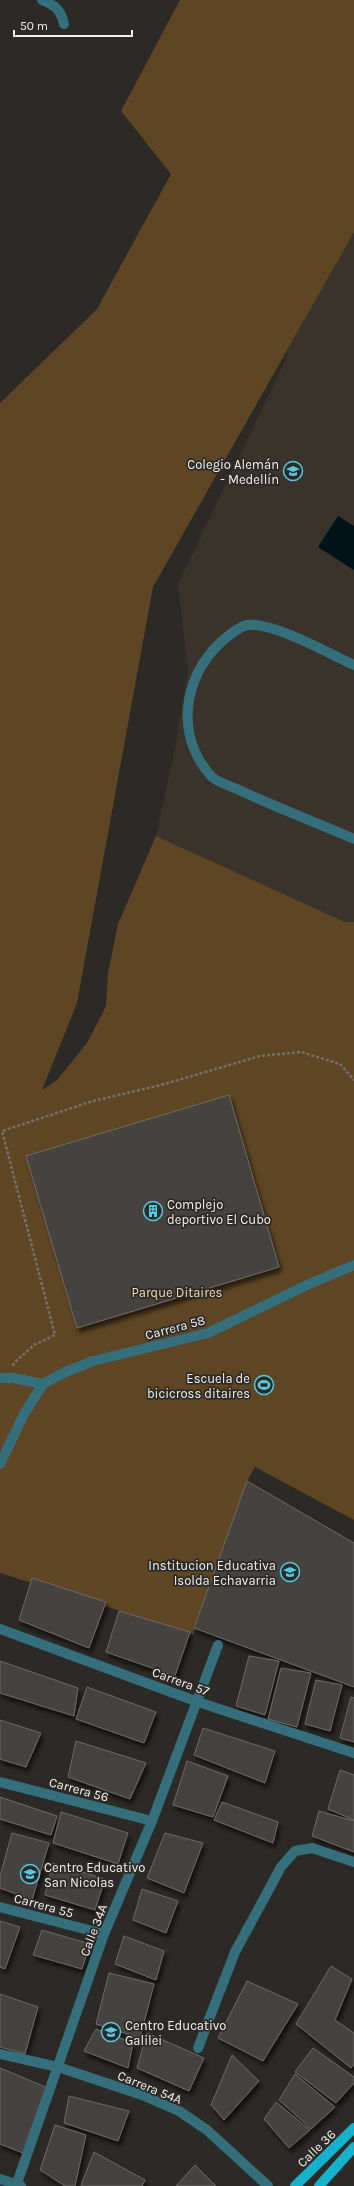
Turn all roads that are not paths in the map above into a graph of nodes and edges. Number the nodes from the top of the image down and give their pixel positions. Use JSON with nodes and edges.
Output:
{"nodes":[{"id":1,"x":42,"y":0,"type":"edge"},
{"id":2,"x":64,"y":24,"type":"dead end"},
{"id":3,"x":354,"y":665,"type":"edge"},
{"id":4,"x":354,"y":839,"type":"edge"},
{"id":5,"x":354,"y":1265,"type":"edge"},
{"id":6,"x":0,"y":1378,"type":"edge"},
{"id":7,"x":43,"y":1384,"type":"junction"},
{"id":8,"x":0,"y":1464,"type":"edge"},
{"id":9,"x":0,"y":1629,"type":"edge"},
{"id":10,"x":218,"y":1645,"type":"dead end"},
{"id":11,"x":198,"y":1702,"type":"junction"},
{"id":12,"x":354,"y":1753,"type":"edge"},
{"id":13,"x":0,"y":1782,"type":"edge"},
{"id":14,"x":152,"y":1821,"type":"junction"},
{"id":15,"x":354,"y":1862,"type":"edge"},
{"id":16,"x":0,"y":1907,"type":"edge"},
{"id":17,"x":104,"y":1934,"type":"junction"},
{"id":18,"x":198,"y":2048,"type":"dead end"},
{"id":19,"x":0,"y":2054,"type":"edge"},
{"id":20,"x":58,"y":2067,"type":"junction"},
{"id":21,"x":354,"y":2128,"type":"edge"},
{"id":22,"x":354,"y":2147,"type":"edge"},
{"id":23,"x":0,"y":2179,"type":"edge"},
{"id":24,"x":18,"y":2185,"type":"edge"},
{"id":25,"x":268,"y":2186,"type":"edge"},
{"id":26,"x":295,"y":2186,"type":"edge"},
{"id":27,"x":319,"y":2186,"type":"edge"}],
"edges":[{"from":1,"to":2,"type":"street"},
{"from":3,"to":4,"type":"street"},
{"from":5,"to":7,"type":"street","name":"Carrera 58"},
{"from":6,"to":7,"type":"street"},
{"from":7,"to":8,"type":"street"},
{"from":9,"to":11,"type":"street","name":"Carrera 57"},
{"from":10,"to":11,"type":"street","name":"Calle 34A"},
{"from":11,"to":12,"type":"street","name":"Carrera 57"},
{"from":11,"to":14,"type":"street","name":"Calle 34A"},
{"from":13,"to":14,"type":"street","name":"Carrera 56"},
{"from":14,"to":17,"type":"street","name":"Calle 34A"},
{"from":15,"to":18,"type":"street"},
{"from":16,"to":17,"type":"street","name":"Carrera 55"},
{"from":17,"to":20,"type":"street","name":"Calle 34A"},
{"from":19,"to":20,"type":"street","name":"Carrera 54A"},
{"from":20,"to":24,"type":"street","name":"Calle 34A"},
{"from":20,"to":25,"type":"street","name":"Carrera 54A"},
{"from":21,"to":26,"type":"main road","name":"Calle 36"},
{"from":22,"to":27,"type":"main road","name":"Calle 36"},
{"from":23,"to":24,"type":"street","name":"Calle 34A"}]}
